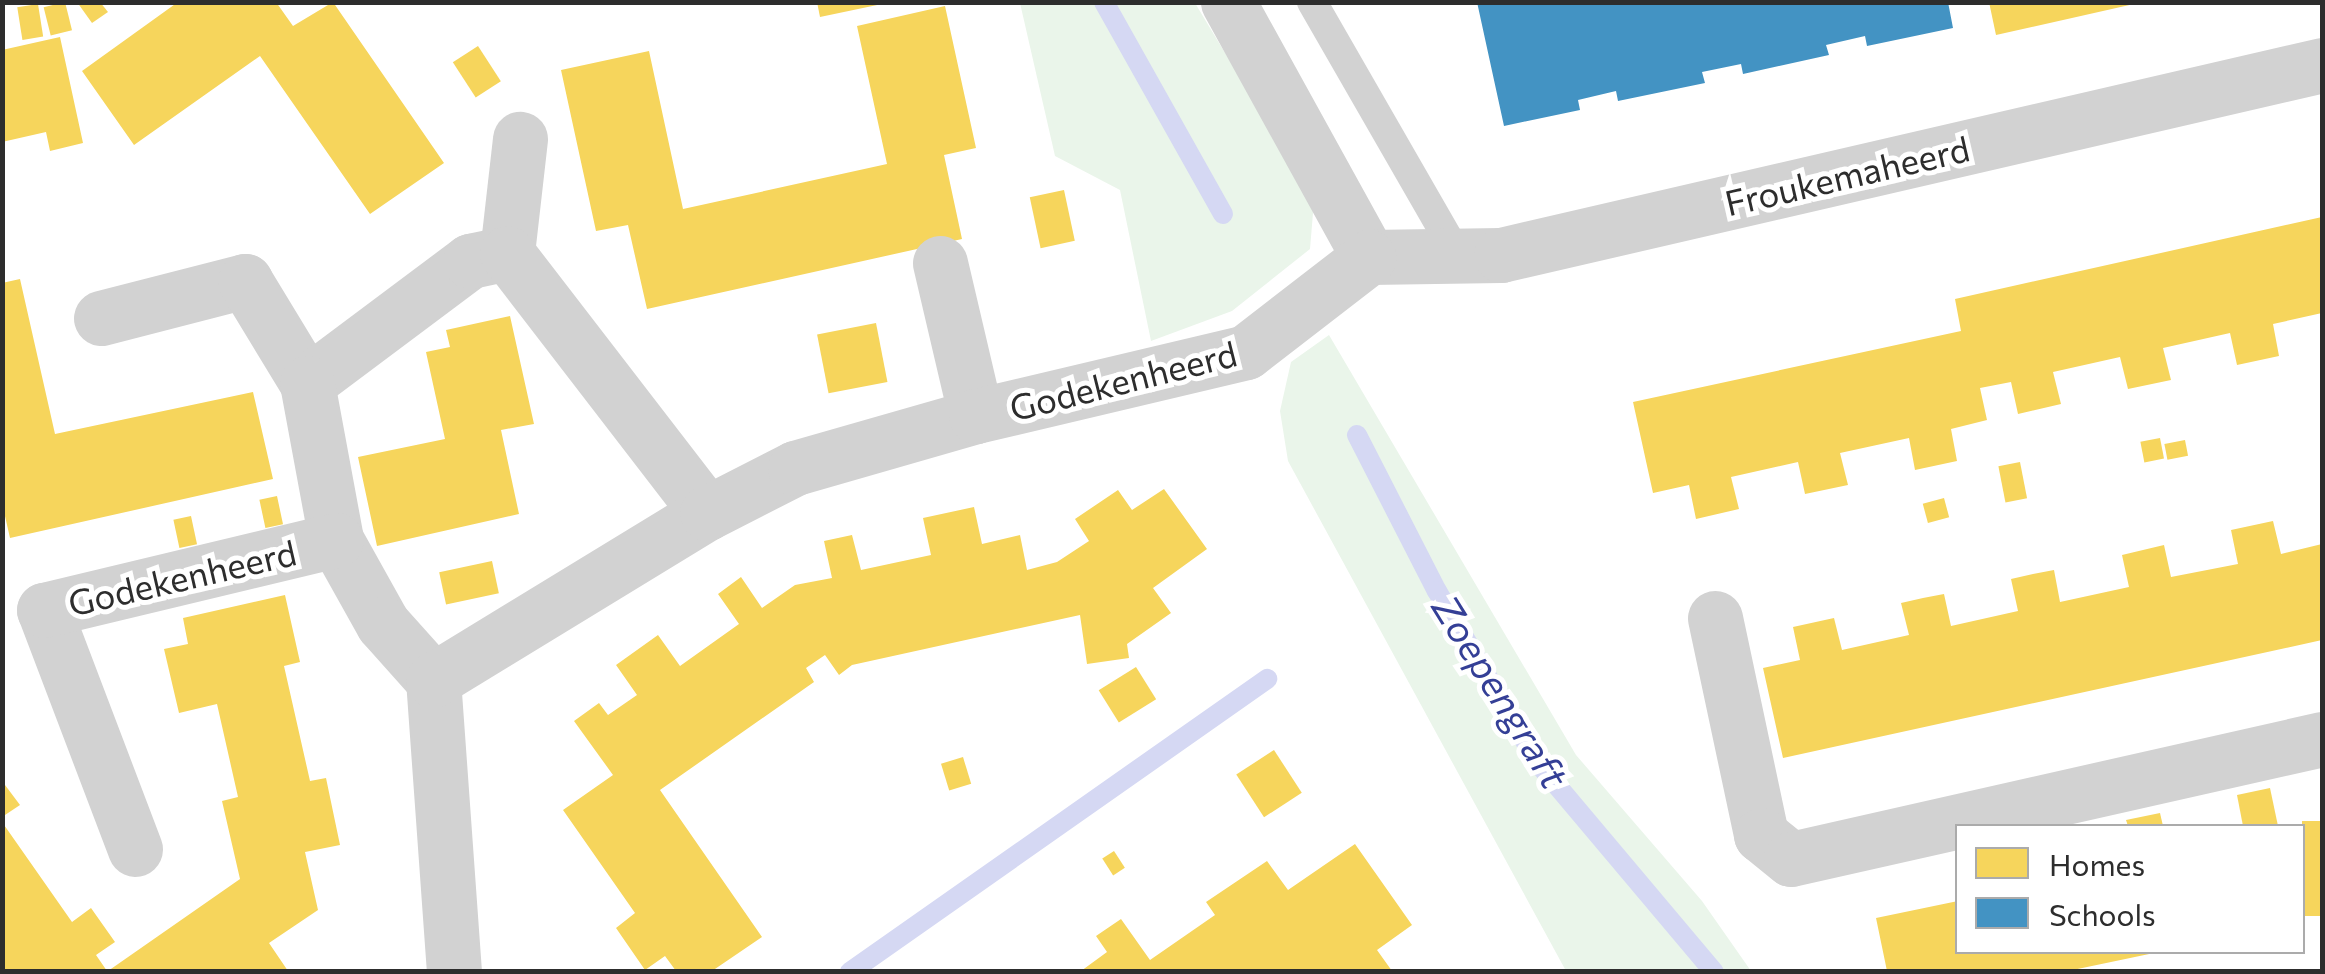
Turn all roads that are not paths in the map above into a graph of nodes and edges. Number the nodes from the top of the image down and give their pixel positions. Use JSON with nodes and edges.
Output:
{"nodes":[{"id":1,"x":1228,"y":2,"type":"edge"},
{"id":2,"x":1312,"y":2,"type":"edge"},
{"id":3,"x":2322,"y":65,"type":"edge"},
{"id":4,"x":520,"y":139,"type":"dead end"},
{"id":5,"x":507,"y":254,"type":"junction"},
{"id":6,"x":1368,"y":257,"type":"junction"},
{"id":7,"x":1460,"y":259,"type":"junction"},
{"id":8,"x":940,"y":263,"type":"dead end"},
{"id":9,"x":101,"y":318,"type":"dead end"},
{"id":10,"x":306,"y":383,"type":"junction"},
{"id":11,"x":976,"y":416,"type":"junction"},
{"id":12,"x":707,"y":513,"type":"junction"},
{"id":13,"x":336,"y":540,"type":"junction"},
{"id":14,"x":1715,"y":618,"type":"dead end"},
{"id":15,"x":434,"y":680,"type":"junction"},
{"id":16,"x":2322,"y":739,"type":"edge"},
{"id":17,"x":136,"y":850,"type":"dead end"},
{"id":18,"x":454,"y":972,"type":"edge"}],
"edges":[{"from":1,"to":6,"type":"street"},
{"from":2,"to":7,"type":"lane"},
{"from":3,"to":7,"type":"street","name":"Froukemaheerd"},
{"from":4,"to":5,"type":"street"},
{"from":5,"to":10,"type":"street"},
{"from":5,"to":12,"type":"street"},
{"from":6,"to":7,"type":"street","name":"Froukemaheerd"},
{"from":6,"to":11,"type":"street","name":"Godekenheerd"},
{"from":8,"to":11,"type":"street","name":"Godekenheerd"},
{"from":9,"to":10,"type":"street","name":"Godekenheerd"},
{"from":10,"to":13,"type":"street","name":"Godekenheerd"},
{"from":11,"to":12,"type":"street","name":"Godekenheerd"},
{"from":12,"to":15,"type":"street","name":"Godekenheerd"},
{"from":13,"to":15,"type":"street","name":"Godekenheerd"},
{"from":13,"to":17,"type":"street","name":"Godekenheerd"},
{"from":14,"to":16,"type":"street"},
{"from":15,"to":18,"type":"street"}]}
